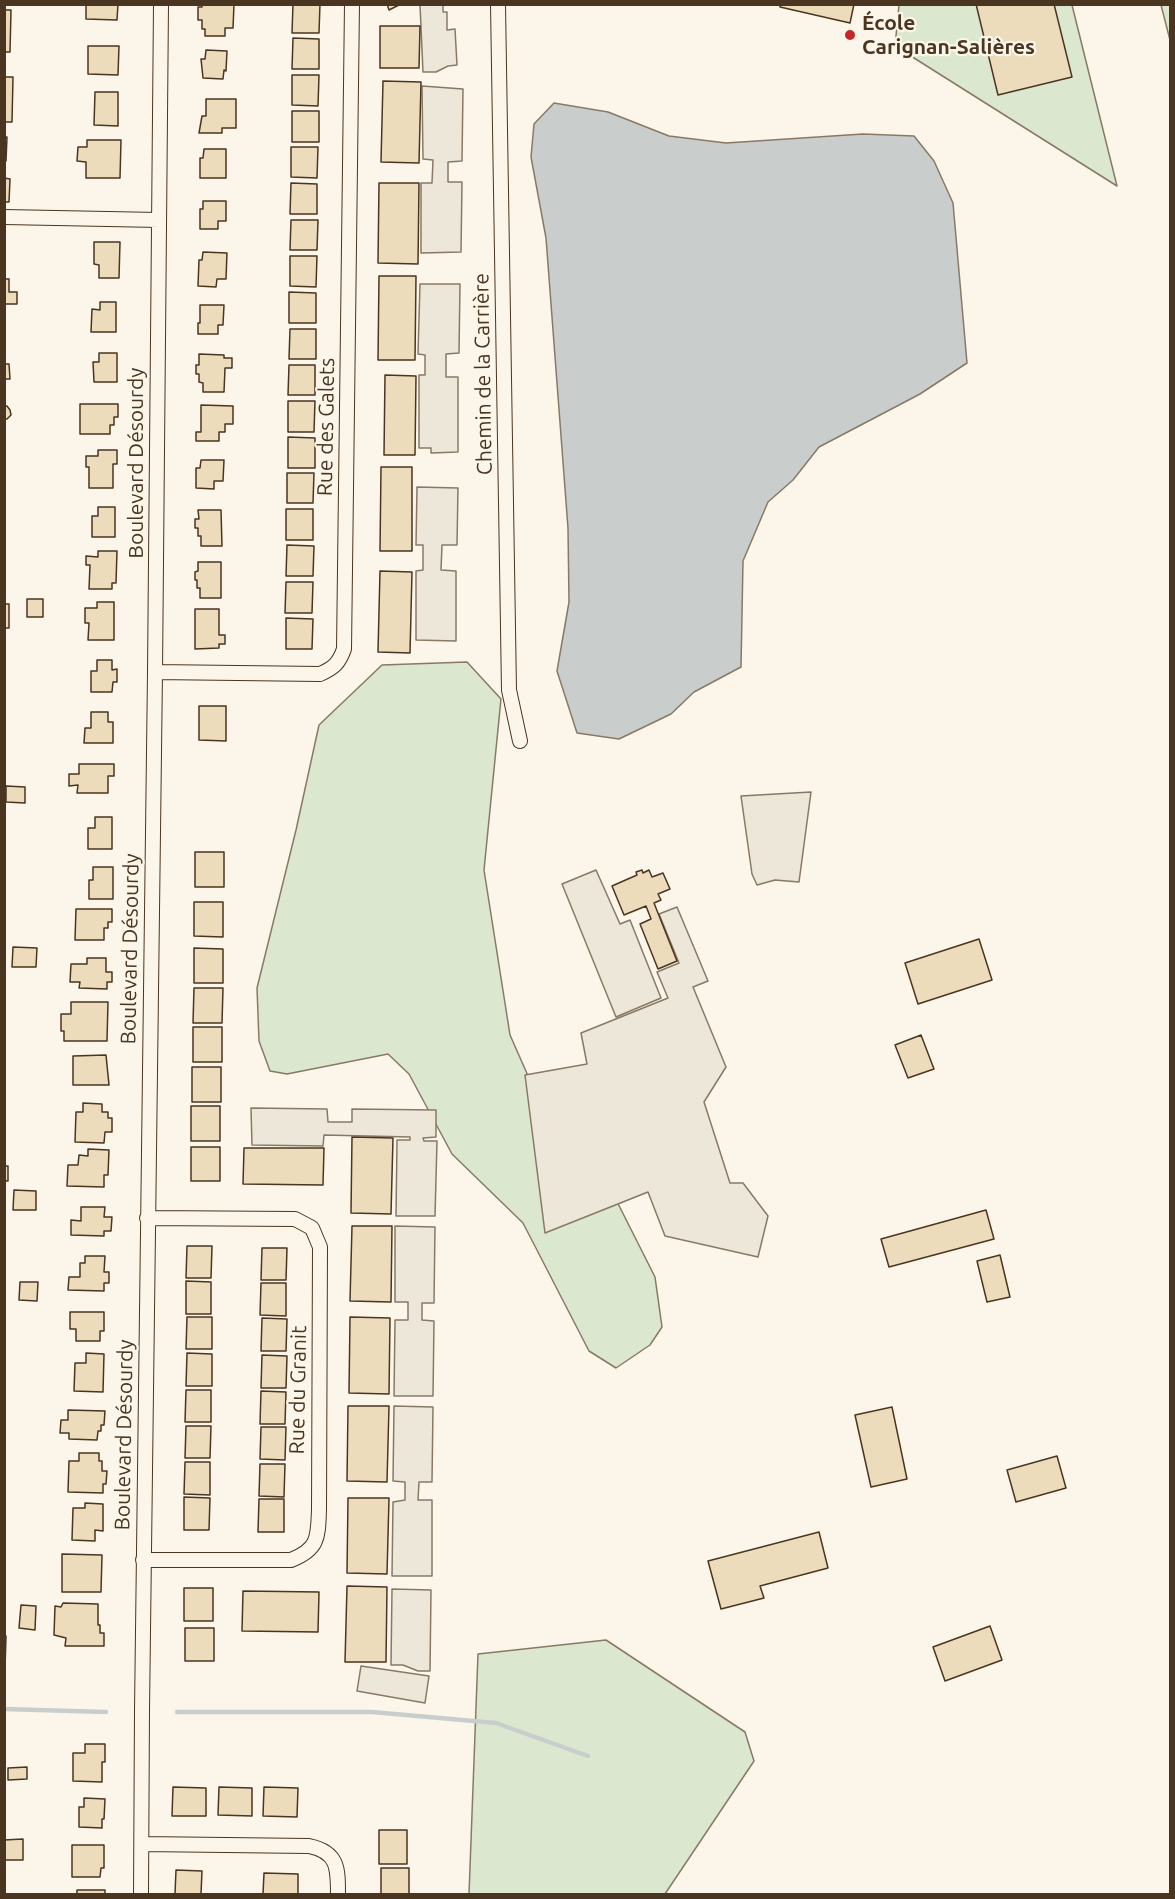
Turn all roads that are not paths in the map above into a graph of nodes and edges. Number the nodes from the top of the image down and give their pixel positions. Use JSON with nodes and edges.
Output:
{"nodes":[{"id":1,"x":161,"y":4,"type":"edge"},
{"id":2,"x":352,"y":4,"type":"edge"},
{"id":3,"x":498,"y":4,"type":"edge"},
{"id":4,"x":4,"y":217,"type":"edge"},
{"id":5,"x":159,"y":220,"type":"junction"},
{"id":6,"x":155,"y":672,"type":"junction"},
{"id":7,"x":520,"y":741,"type":"dead end"},
{"id":8,"x":147,"y":1218,"type":"junction"},
{"id":9,"x":143,"y":1560,"type":"junction"},
{"id":10,"x":142,"y":1844,"type":"junction"},
{"id":11,"x":141,"y":1894,"type":"edge"},
{"id":12,"x":338,"y":1894,"type":"edge"}],
"edges":[{"from":1,"to":5,"type":"street","name":"Boulevard Désourdy"},
{"from":2,"to":6,"type":"street","name":"Rue des Galets"},
{"from":3,"to":7,"type":"street","name":"Chemin de la Carrière"},
{"from":4,"to":5,"type":"street"},
{"from":5,"to":6,"type":"street","name":"Boulevard Désourdy"},
{"from":6,"to":8,"type":"street","name":"Boulevard Désourdy"},
{"from":8,"to":9,"type":"street","name":"Boulevard Désourdy"},
{"from":8,"to":9,"type":"street","name":"Rue du Granit"},
{"from":9,"to":10,"type":"street","name":"Boulevard Désourdy"},
{"from":10,"to":11,"type":"street","name":"Boulevard Désourdy"},
{"from":10,"to":12,"type":"street"}]}
